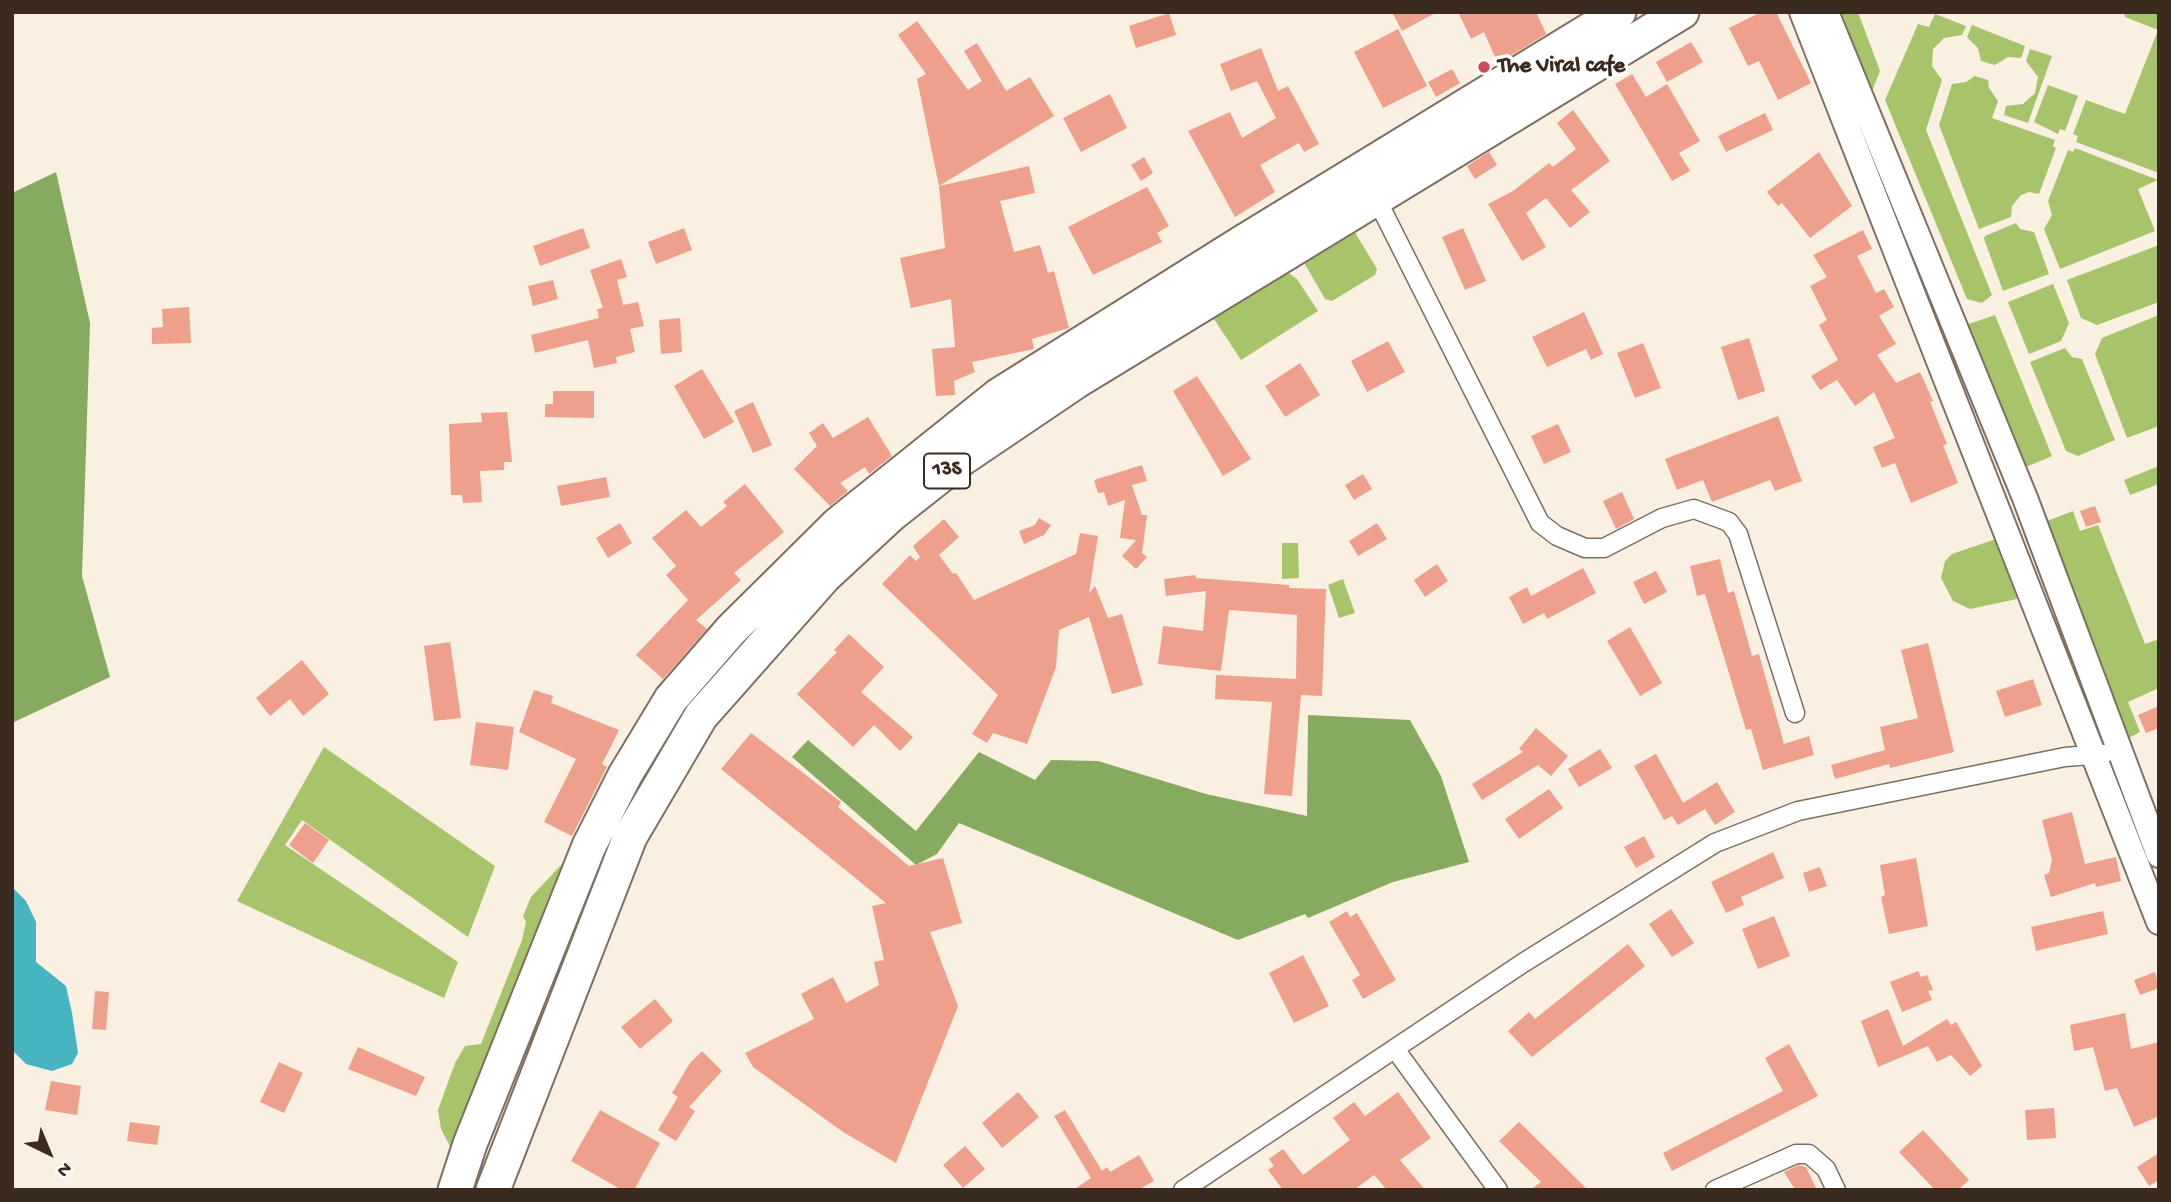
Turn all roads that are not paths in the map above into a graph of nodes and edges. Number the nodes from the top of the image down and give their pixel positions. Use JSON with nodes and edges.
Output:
{"nodes":[{"id":1,"x":1619,"y":12,"type":"edge"},
{"id":2,"x":1682,"y":12,"type":"edge"},
{"id":3,"x":1802,"y":12,"type":"edge"},
{"id":4,"x":1826,"y":12,"type":"edge"},
{"id":5,"x":1369,"y":183,"type":"junction"},
{"id":6,"x":1070,"y":368,"type":"junction"},
{"id":7,"x":1795,"y":712,"type":"dead end"},
{"id":8,"x":2106,"y":754,"type":"junction"},
{"id":9,"x":2159,"y":855,"type":"edge"},
{"id":10,"x":2159,"y":922,"type":"edge"},
{"id":11,"x":1395,"y":1049,"type":"junction"},
{"id":12,"x":455,"y":1190,"type":"edge"},
{"id":13,"x":493,"y":1190,"type":"edge"},
{"id":14,"x":1183,"y":1190,"type":"edge"},
{"id":15,"x":1498,"y":1190,"type":"edge"},
{"id":16,"x":1714,"y":1190,"type":"edge"},
{"id":17,"x":1836,"y":1190,"type":"edge"}],
"edges":[{"from":1,"to":5,"type":"highway","number":"13S"},
{"from":2,"to":5,"type":"highway","number":"13S"},
{"from":3,"to":8,"type":"street"},
{"from":4,"to":8,"type":"street"},
{"from":5,"to":6,"type":"highway","number":"13S"},
{"from":5,"to":7,"type":"street"},
{"from":6,"to":12,"type":"highway","number":"13S"},
{"from":6,"to":13,"type":"highway","number":"13S"},
{"from":8,"to":9,"type":"street"},
{"from":8,"to":10,"type":"street"},
{"from":8,"to":11,"type":"street"},
{"from":11,"to":14,"type":"street"},
{"from":11,"to":15,"type":"street"},
{"from":16,"to":17,"type":"street"}]}
